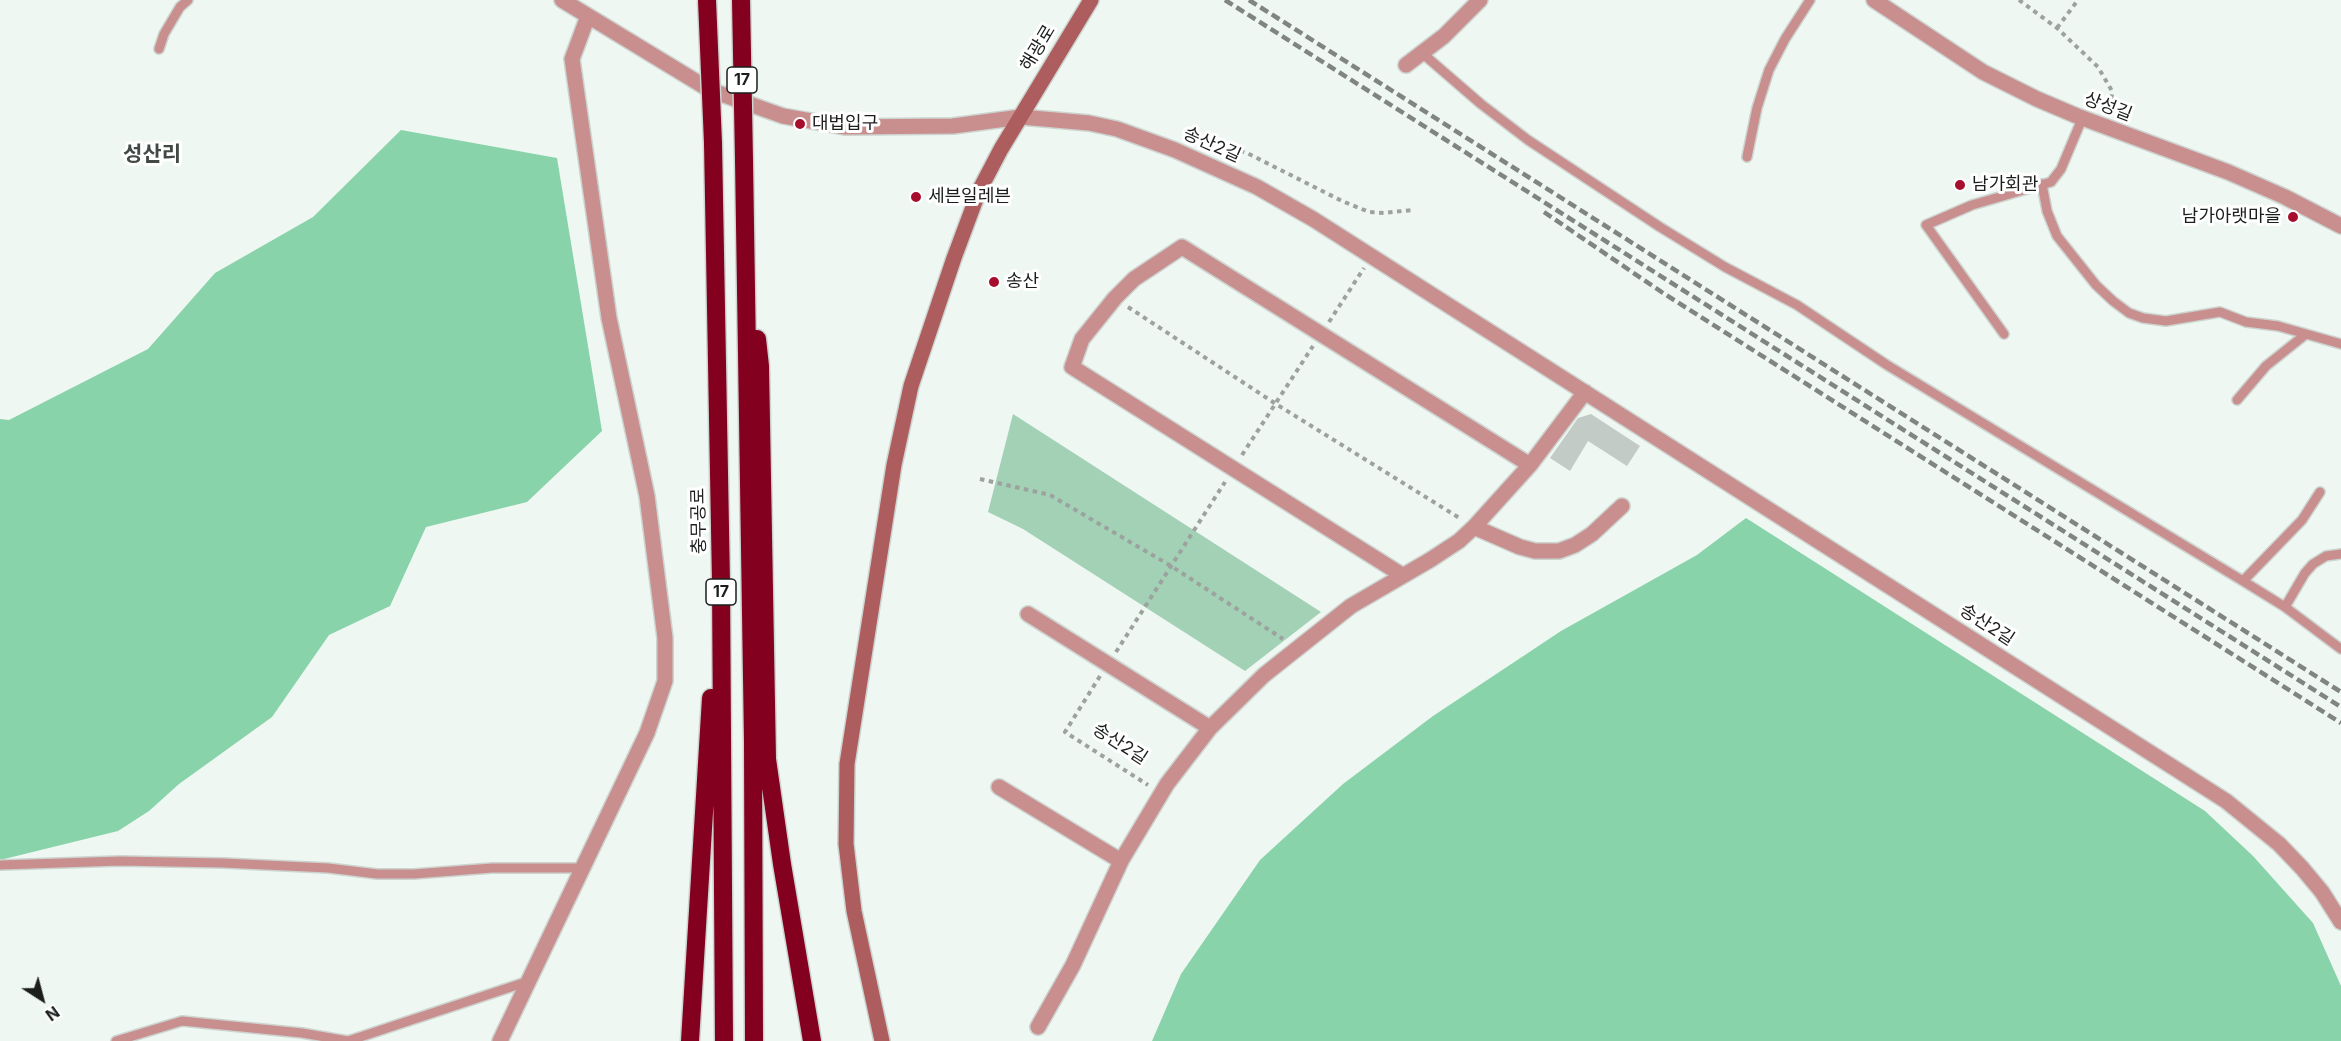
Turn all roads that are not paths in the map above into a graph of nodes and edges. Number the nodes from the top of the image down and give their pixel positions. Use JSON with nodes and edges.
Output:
{"nodes":[{"id":1,"x":188,"y":0,"type":"edge"},
{"id":2,"x":562,"y":0,"type":"edge"},
{"id":3,"x":707,"y":0,"type":"edge"},
{"id":4,"x":741,"y":0,"type":"edge"},
{"id":5,"x":1091,"y":0,"type":"edge"},
{"id":6,"x":1480,"y":0,"type":"edge"},
{"id":7,"x":1810,"y":0,"type":"edge"},
{"id":8,"x":1874,"y":0,"type":"edge"},
{"id":9,"x":588,"y":16,"type":"junction"},
{"id":10,"x":159,"y":50,"type":"dead end"},
{"id":11,"x":1422,"y":53,"type":"junction"},
{"id":12,"x":1406,"y":65,"type":"dead end"},
{"id":13,"x":1021,"y":117,"type":"junction"},
{"id":14,"x":2082,"y":118,"type":"junction"},
{"id":15,"x":1747,"y":157,"type":"dead end"},
{"id":16,"x":2042,"y":184,"type":"junction"},
{"id":17,"x":2341,"y":226,"type":"edge"},
{"id":18,"x":746,"y":255,"type":"junction"},
{"id":19,"x":2004,"y":334,"type":"dead end"},
{"id":20,"x":2306,"y":334,"type":"junction"},
{"id":21,"x":2341,"y":344,"type":"edge"},
{"id":22,"x":1585,"y":392,"type":"junction"},
{"id":23,"x":2237,"y":400,"type":"dead end"},
{"id":24,"x":1530,"y":465,"type":"junction"},
{"id":25,"x":2320,"y":492,"type":"dead end"},
{"id":26,"x":1622,"y":506,"type":"dead end"},
{"id":27,"x":1474,"y":527,"type":"junction"},
{"id":28,"x":2341,"y":554,"type":"edge"},
{"id":29,"x":1402,"y":575,"type":"junction"},
{"id":30,"x":2243,"y":581,"type":"junction"},
{"id":31,"x":721,"y":583,"type":"junction"},
{"id":32,"x":2284,"y":607,"type":"junction"},
{"id":33,"x":1028,"y":614,"type":"dead end"},
{"id":34,"x":2341,"y":650,"type":"edge"},
{"id":35,"x":1210,"y":728,"type":"junction"},
{"id":36,"x":999,"y":787,"type":"dead end"},
{"id":37,"x":1121,"y":861,"type":"junction"},
{"id":38,"x":0,"y":865,"type":"edge"},
{"id":39,"x":583,"y":868,"type":"junction"},
{"id":40,"x":2341,"y":922,"type":"edge"},
{"id":41,"x":529,"y":981,"type":"junction"},
{"id":42,"x":1038,"y":1027,"type":"dead end"},
{"id":43,"x":116,"y":1041,"type":"edge"},
{"id":44,"x":500,"y":1041,"type":"edge"},
{"id":45,"x":690,"y":1041,"type":"edge"},
{"id":46,"x":724,"y":1041,"type":"edge"},
{"id":47,"x":754,"y":1041,"type":"edge"},
{"id":48,"x":812,"y":1041,"type":"edge"},
{"id":49,"x":882,"y":1041,"type":"edge"}],
"edges":[{"from":1,"to":10,"type":"lane"},
{"from":2,"to":9,"type":"street","name":"송산2길"},
{"from":3,"to":31,"type":"highway","name":"충무공로","number":"17","bridge":true},
{"from":4,"to":18,"type":"highway","number":"17","bridge":true},
{"from":5,"to":13,"type":"main road","name":"해광로"},
{"from":6,"to":11,"type":"street"},
{"from":7,"to":15,"type":"lane"},
{"from":8,"to":14,"type":"street","name":"상성길"},
{"from":9,"to":13,"type":"street","name":"송산2길"},
{"from":9,"to":39,"type":"street"},
{"from":11,"to":12,"type":"street"},
{"from":11,"to":30,"type":"lane"},
{"from":13,"to":22,"type":"street","name":"송산2길"},
{"from":13,"to":49,"type":"main road","name":"해광로"},
{"from":14,"to":16,"type":"lane"},
{"from":14,"to":17,"type":"street","name":"상성길"},
{"from":16,"to":19,"type":"lane"},
{"from":16,"to":20,"type":"lane"},
{"from":18,"to":47,"type":"highway","number":"17"},
{"from":18,"to":48,"type":"highway"},
{"from":20,"to":21,"type":"lane"},
{"from":20,"to":23,"type":"lane"},
{"from":22,"to":24,"type":"street"},
{"from":22,"to":40,"type":"street","name":"송산2길"},
{"from":24,"to":27,"type":"street"},
{"from":24,"to":29,"type":"street"},
{"from":25,"to":30,"type":"lane"},
{"from":26,"to":27,"type":"street"},
{"from":27,"to":29,"type":"street"},
{"from":28,"to":32,"type":"lane"},
{"from":29,"to":35,"type":"street"},
{"from":30,"to":32,"type":"lane"},
{"from":31,"to":45,"type":"highway"},
{"from":31,"to":46,"type":"highway","name":"충무공로","number":"17"},
{"from":32,"to":34,"type":"lane"},
{"from":33,"to":35,"type":"street"},
{"from":35,"to":37,"type":"street"},
{"from":36,"to":37,"type":"street"},
{"from":37,"to":42,"type":"street"},
{"from":38,"to":39,"type":"lane"},
{"from":39,"to":41,"type":"street"},
{"from":41,"to":43,"type":"lane"},
{"from":41,"to":44,"type":"street"}]}
